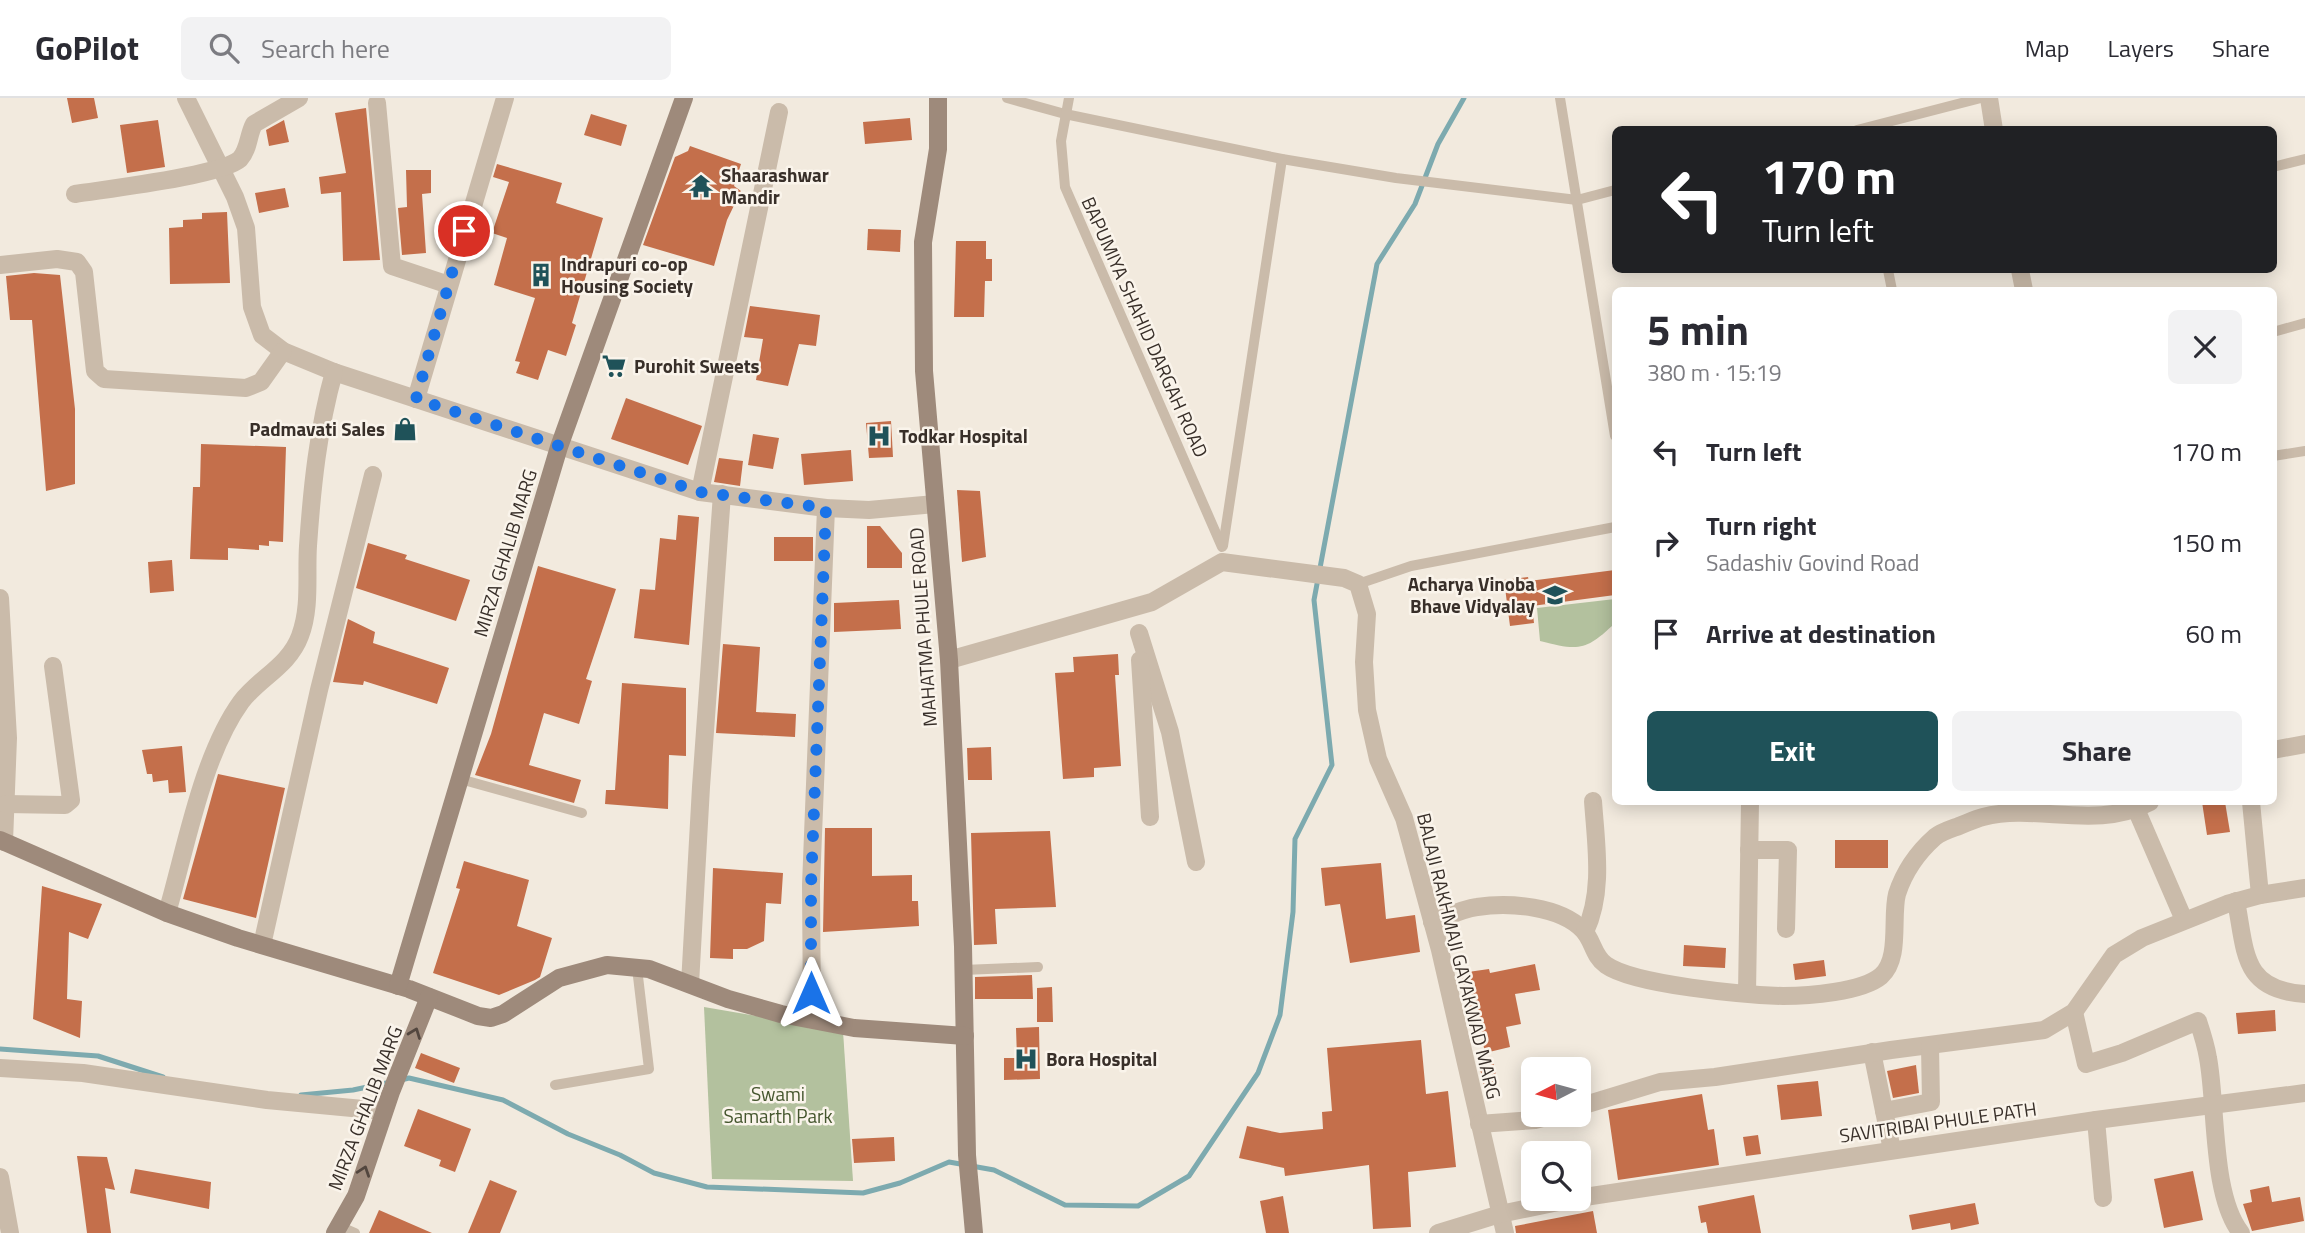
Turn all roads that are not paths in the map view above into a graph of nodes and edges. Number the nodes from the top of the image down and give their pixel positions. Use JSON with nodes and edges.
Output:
{"nodes":[{"id":1,"x":186,"y":98,"type":"edge"},
{"id":2,"x":299,"y":98,"type":"edge"},
{"id":3,"x":505,"y":98,"type":"edge"},
{"id":4,"x":684,"y":98,"type":"edge"},
{"id":5,"x":939,"y":98,"type":"edge"},
{"id":6,"x":1007,"y":98,"type":"edge"},
{"id":7,"x":1069,"y":98,"type":"edge"},
{"id":8,"x":1560,"y":98,"type":"edge"},
{"id":9,"x":1982,"y":98,"type":"edge"},
{"id":10,"x":1989,"y":98,"type":"edge"},
{"id":11,"x":377,"y":103,"type":"dead end"},
{"id":12,"x":779,"y":111,"type":"dead end"},
{"id":13,"x":1065,"y":114,"type":"junction"},
{"id":14,"x":1873,"y":126,"type":"edge"},
{"id":15,"x":1993,"y":126,"type":"edge"},
{"id":16,"x":1282,"y":159,"type":"junction"},
{"id":17,"x":2305,"y":159,"type":"edge"},
{"id":18,"x":2277,"y":166,"type":"edge"},
{"id":19,"x":219,"y":167,"type":"junction"},
{"id":20,"x":1612,"y":191,"type":"edge"},
{"id":21,"x":75,"y":194,"type":"dead end"},
{"id":22,"x":1577,"y":200,"type":"junction"},
{"id":23,"x":0,"y":265,"type":"edge"},
{"id":24,"x":449,"y":285,"type":"junction"},
{"id":25,"x":2305,"y":323,"type":"edge"},
{"id":26,"x":2277,"y":331,"type":"edge"},
{"id":27,"x":283,"y":351,"type":"junction"},
{"id":28,"x":334,"y":372,"type":"junction"},
{"id":29,"x":416,"y":399,"type":"junction"},
{"id":30,"x":1612,"y":417,"type":"edge"},
{"id":31,"x":559,"y":447,"type":"junction"},
{"id":32,"x":2305,"y":451,"type":"edge"},
{"id":33,"x":2277,"y":455,"type":"edge"},
{"id":34,"x":373,"y":475,"type":"dead end"},
{"id":35,"x":700,"y":492,"type":"junction"},
{"id":36,"x":722,"y":494,"type":"junction"},
{"id":37,"x":935,"y":504,"type":"junction"},
{"id":38,"x":826,"y":508,"type":"junction"},
{"id":39,"x":1612,"y":528,"type":"edge"},
{"id":40,"x":1222,"y":554,"type":"junction"},
{"id":41,"x":1351,"y":581,"type":"junction"},
{"id":42,"x":0,"y":598,"type":"edge"},
{"id":43,"x":1137,"y":606,"type":"junction"},
{"id":44,"x":1139,"y":633,"type":"junction"},
{"id":45,"x":300,"y":636,"type":"junction"},
{"id":46,"x":330,"y":645,"type":"junction"},
{"id":47,"x":949,"y":660,"type":"junction"},
{"id":48,"x":53,"y":666,"type":"dead end"},
{"id":49,"x":2305,"y":744,"type":"edge"},
{"id":50,"x":2277,"y":749,"type":"edge"},
{"id":51,"x":460,"y":779,"type":"junction"},
{"id":52,"x":1593,"y":801,"type":"dead end"},
{"id":53,"x":6,"y":804,"type":"junction"},
{"id":54,"x":1750,"y":805,"type":"edge"},
{"id":55,"x":2251,"y":805,"type":"edge"},
{"id":56,"x":2143,"y":806,"type":"edge"},
{"id":57,"x":582,"y":813,"type":"dead end"},
{"id":58,"x":1150,"y":817,"type":"dead end"},
{"id":59,"x":2,"y":841,"type":"edge"},
{"id":60,"x":1749,"y":850,"type":"junction"},
{"id":61,"x":1196,"y":862,"type":"dead end"},
{"id":62,"x":2305,"y":888,"type":"edge"},
{"id":63,"x":2260,"y":895,"type":"junction"},
{"id":64,"x":2236,"y":901,"type":"junction"},
{"id":65,"x":167,"y":913,"type":"junction"},
{"id":66,"x":2184,"y":920,"type":"junction"},
{"id":67,"x":1432,"y":922,"type":"junction"},
{"id":68,"x":1786,"y":929,"type":"dead end"},
{"id":69,"x":1585,"y":932,"type":"junction"},
{"id":70,"x":262,"y":945,"type":"junction"},
{"id":71,"x":637,"y":968,"type":"junction"},
{"id":72,"x":1038,"y":968,"type":"dead end"},
{"id":73,"x":963,"y":970,"type":"junction"},
{"id":74,"x":690,"y":984,"type":"junction"},
{"id":75,"x":398,"y":986,"type":"junction"},
{"id":76,"x":1747,"y":993,"type":"junction"},
{"id":77,"x":2305,"y":994,"type":"edge"},
{"id":78,"x":429,"y":997,"type":"junction"},
{"id":79,"x":2074,"y":1012,"type":"junction"},
{"id":80,"x":812,"y":1020,"type":"junction"},
{"id":81,"x":965,"y":1036,"type":"junction"},
{"id":82,"x":1930,"y":1045,"type":"junction"},
{"id":83,"x":1872,"y":1052,"type":"junction"},
{"id":84,"x":0,"y":1068,"type":"edge"},
{"id":85,"x":555,"y":1085,"type":"dead end"},
{"id":86,"x":2305,"y":1093,"type":"edge"},
{"id":87,"x":1591,"y":1103,"type":"edge"},
{"id":88,"x":2211,"y":1105,"type":"junction"},
{"id":89,"x":384,"y":1111,"type":"junction"},
{"id":90,"x":1884,"y":1111,"type":"junction"},
{"id":91,"x":2096,"y":1120,"type":"junction"},
{"id":92,"x":1521,"y":1121,"type":"edge"},
{"id":93,"x":1479,"y":1124,"type":"junction"},
{"id":94,"x":1892,"y":1150,"type":"junction"},
{"id":95,"x":0,"y":1177,"type":"edge"},
{"id":96,"x":1591,"y":1196,"type":"edge"},
{"id":97,"x":2103,"y":1198,"type":"dead end"},
{"id":98,"x":1521,"y":1209,"type":"edge"},
{"id":99,"x":1500,"y":1213,"type":"junction"},
{"id":100,"x":343,"y":1231,"type":"edge"},
{"id":101,"x":10,"y":1233,"type":"edge"},
{"id":102,"x":974,"y":1233,"type":"edge"},
{"id":103,"x":1438,"y":1233,"type":"edge"},
{"id":104,"x":1505,"y":1233,"type":"edge"},
{"id":105,"x":2241,"y":1233,"type":"edge"}],
"edges":[{"from":1,"to":19,"type":"street"},
{"from":2,"to":19,"type":"street"},
{"from":3,"to":24,"type":"street"},
{"from":4,"to":31,"type":"street","name":"MIRZA GHALIB MARG"},
{"from":5,"to":37,"type":"street","name":"MAHATMA PHULE ROAD"},
{"from":6,"to":13,"type":"lane"},
{"from":7,"to":13,"type":"lane","name":"BAPUMIYA SHAHID DARGAH ROAD"},
{"from":8,"to":22,"type":"lane"},
{"from":9,"to":14,"type":"lane"},
{"from":10,"to":15,"type":"street"},
{"from":11,"to":24,"type":"street"},
{"from":12,"to":35,"type":"street"},
{"from":13,"to":16,"type":"lane"},
{"from":13,"to":40,"type":"lane","name":"BAPUMIYA SHAHID DARGAH ROAD"},
{"from":16,"to":22,"type":"lane"},
{"from":16,"to":40,"type":"lane"},
{"from":17,"to":18,"type":"lane"},
{"from":19,"to":21,"type":"street"},
{"from":19,"to":27,"type":"street"},
{"from":20,"to":22,"type":"lane"},
{"from":22,"to":30,"type":"lane"},
{"from":23,"to":27,"type":"street"},
{"from":24,"to":29,"type":"street"},
{"from":25,"to":26,"type":"lane"},
{"from":27,"to":28,"type":"street"},
{"from":28,"to":29,"type":"street"},
{"from":28,"to":45,"type":"street"},
{"from":29,"to":31,"type":"street"},
{"from":31,"to":35,"type":"street"},
{"from":31,"to":51,"type":"street","name":"MIRZA GHALIB MARG"},
{"from":32,"to":33,"type":"lane"},
{"from":34,"to":46,"type":"street"},
{"from":35,"to":36,"type":"street"},
{"from":36,"to":38,"type":"street"},
{"from":36,"to":74,"type":"street"},
{"from":37,"to":38,"type":"street"},
{"from":37,"to":47,"type":"street","name":"MAHATMA PHULE ROAD"},
{"from":38,"to":80,"type":"street"},
{"from":39,"to":41,"type":"lane"},
{"from":40,"to":41,"type":"street"},
{"from":40,"to":43,"type":"street"},
{"from":41,"to":67,"type":"street","name":"BALAJI RAKHMAJI GAYAKWAD MARG"},
{"from":42,"to":53,"type":"street"},
{"from":43,"to":44,"type":"street"},
{"from":43,"to":47,"type":"street"},
{"from":44,"to":58,"type":"street"},
{"from":44,"to":61,"type":"street"},
{"from":45,"to":46,"type":"street"},
{"from":45,"to":65,"type":"street"},
{"from":46,"to":70,"type":"street"},
{"from":47,"to":73,"type":"street","name":"MAHATMA PHULE ROAD"},
{"from":48,"to":53,"type":"street"},
{"from":49,"to":50,"type":"street"},
{"from":51,"to":57,"type":"lane"},
{"from":51,"to":75,"type":"street","name":"MIRZA GHALIB MARG"},
{"from":52,"to":69,"type":"street"},
{"from":53,"to":59,"type":"street"},
{"from":54,"to":60,"type":"street"},
{"from":55,"to":63,"type":"street"},
{"from":56,"to":66,"type":"street"},
{"from":56,"to":76,"type":"street"},
{"from":59,"to":65,"type":"street"},
{"from":60,"to":68,"type":"street"},
{"from":60,"to":76,"type":"street"},
{"from":62,"to":63,"type":"street"},
{"from":63,"to":64,"type":"street"},
{"from":64,"to":66,"type":"street"},
{"from":64,"to":77,"type":"street"},
{"from":65,"to":70,"type":"street"},
{"from":66,"to":79,"type":"street"},
{"from":67,"to":69,"type":"street"},
{"from":67,"to":93,"type":"street","name":"BALAJI RAKHMAJI GAYAKWAD MARG"},
{"from":69,"to":76,"type":"street"},
{"from":70,"to":75,"type":"street"},
{"from":71,"to":74,"type":"street"},
{"from":71,"to":78,"type":"street"},
{"from":71,"to":85,"type":"lane"},
{"from":72,"to":73,"type":"lane"},
{"from":73,"to":81,"type":"street","name":"MAHATMA PHULE ROAD"},
{"from":74,"to":80,"type":"street"},
{"from":75,"to":78,"type":"street"},
{"from":89,"to":78,"type":"street","name":"MIRZA GHALIB MARG","one_way":true},
{"from":79,"to":82,"type":"street"},
{"from":79,"to":88,"type":"street"},
{"from":80,"to":81,"type":"street"},
{"from":81,"to":102,"type":"street","name":"MAHATMA PHULE ROAD"},
{"from":82,"to":83,"type":"street"},
{"from":82,"to":90,"type":"street"},
{"from":83,"to":87,"type":"street"},
{"from":83,"to":90,"type":"street"},
{"from":84,"to":89,"type":"street"},
{"from":86,"to":88,"type":"street","name":"SAVITRIBAI PHULE PATH"},
{"from":88,"to":91,"type":"street","name":"SAVITRIBAI PHULE PATH"},
{"from":88,"to":105,"type":"street"},
{"from":100,"to":89,"type":"street","name":"MIRZA GHALIB MARG","one_way":true},
{"from":90,"to":94,"type":"street"},
{"from":91,"to":94,"type":"street","name":"SAVITRIBAI PHULE PATH"},
{"from":91,"to":97,"type":"street"},
{"from":92,"to":93,"type":"street"},
{"from":93,"to":99,"type":"street","name":"BALAJI RAKHMAJI GAYAKWAD MARG"},
{"from":94,"to":96,"type":"street","name":"SAVITRIBAI PHULE PATH"},
{"from":95,"to":101,"type":"street"},
{"from":98,"to":99,"type":"street"},
{"from":99,"to":103,"type":"street"},
{"from":99,"to":104,"type":"street","name":"BALAJI RAKHMAJI GAYAKWAD MARG"}]}
